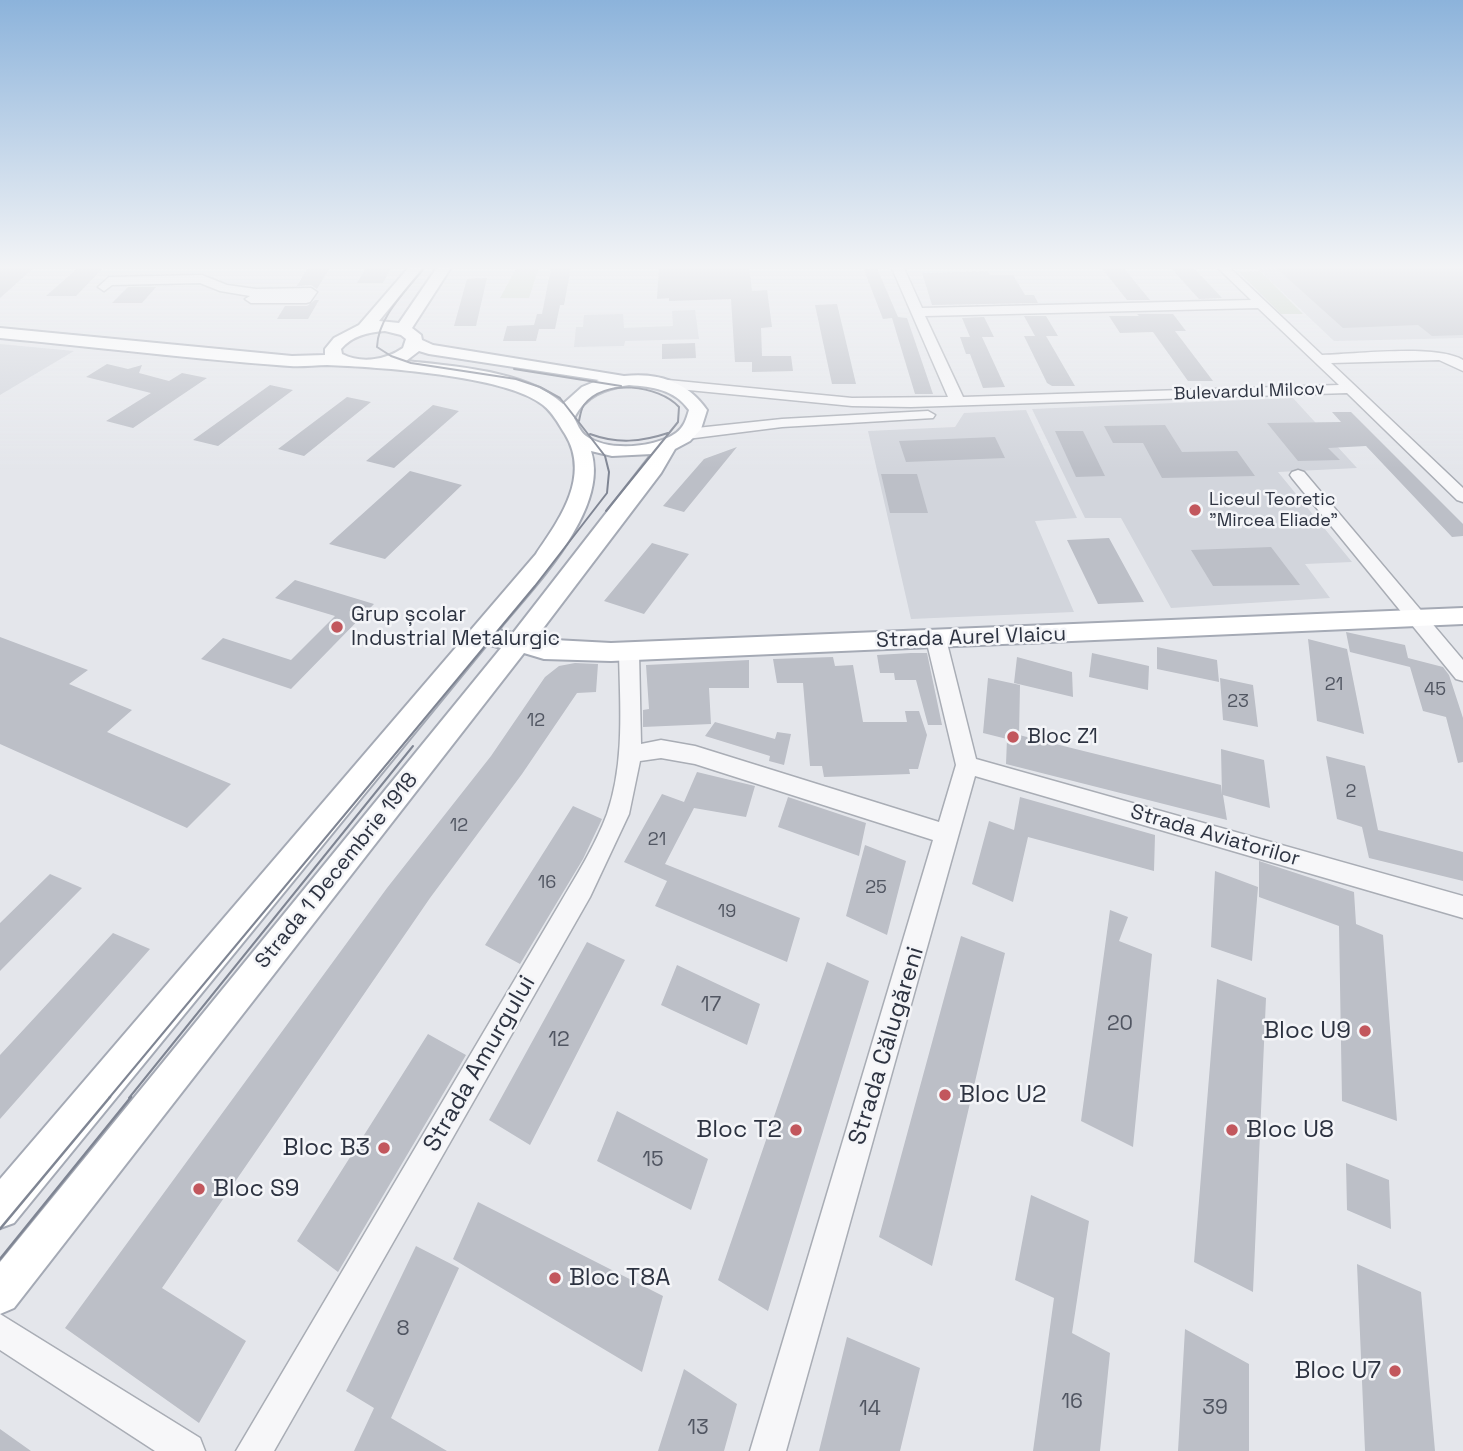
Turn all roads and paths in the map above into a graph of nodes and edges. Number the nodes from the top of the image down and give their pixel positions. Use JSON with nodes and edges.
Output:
{"nodes":[{"id":1,"x":8,"y":334,"type":"edge"},
{"id":2,"x":106,"y":334,"type":"edge"},
{"id":3,"x":353,"y":334,"type":"edge"},
{"id":4,"x":411,"y":334,"type":"edge"},
{"id":5,"x":928,"y":334,"type":"edge"},
{"id":6,"x":1291,"y":334,"type":"edge"},
{"id":7,"x":345,"y":337,"type":"junction"},
{"id":8,"x":415,"y":343,"type":"junction"},
{"id":9,"x":1319,"y":359,"type":"junction"},
{"id":10,"x":340,"y":361,"type":"junction"},
{"id":11,"x":381,"y":364,"type":"junction"},
{"id":12,"x":1463,"y":367,"type":"edge"},
{"id":13,"x":633,"y":380,"type":"junction"},
{"id":14,"x":668,"y":384,"type":"junction"},
{"id":15,"x":1351,"y":388,"type":"junction"},
{"id":16,"x":958,"y":403,"type":"junction"},
{"id":17,"x":565,"y":417,"type":"junction"},
{"id":18,"x":577,"y":439,"type":"junction"},
{"id":19,"x":678,"y":439,"type":"junction"},
{"id":20,"x":1298,"y":475,"type":"dead end"},
{"id":21,"x":1463,"y":497,"type":"edge"},
{"id":22,"x":1463,"y":616,"type":"edge"},
{"id":23,"x":1417,"y":618,"type":"junction"},
{"id":24,"x":481,"y":634,"type":"junction"},
{"id":25,"x":936,"y":639,"type":"junction"},
{"id":26,"x":517,"y":644,"type":"junction"},
{"id":27,"x":629,"y":652,"type":"junction"},
{"id":28,"x":1463,"y":674,"type":"edge"},
{"id":29,"x":630,"y":754,"type":"junction"},
{"id":30,"x":967,"y":765,"type":"junction"},
{"id":31,"x":948,"y":835,"type":"junction"},
{"id":32,"x":1463,"y":907,"type":"edge"},
{"id":33,"x":0,"y":1209,"type":"edge"},
{"id":34,"x":0,"y":1294,"type":"edge"},
{"id":35,"x":0,"y":1331,"type":"edge"},
{"id":36,"x":187,"y":1451,"type":"edge"},
{"id":37,"x":254,"y":1451,"type":"edge"},
{"id":38,"x":768,"y":1451,"type":"edge"}],
"edges":[{"from":1,"to":10,"type":"main road"},
{"from":2,"to":7,"type":"main road"},
{"from":3,"to":7,"type":"main road"},
{"from":4,"to":8,"type":"main road"},
{"from":5,"to":16,"type":"street"},
{"from":6,"to":9,"type":"street"},
{"from":7,"to":10,"type":"main road"},
{"from":8,"to":11,"type":"main road"},
{"from":8,"to":13,"type":"main road"},
{"from":9,"to":12,"type":"street","name":"Bulevardul Milcov"},
{"from":9,"to":15,"type":"street","name":"Bulevardul Milcov"},
{"from":10,"to":11,"type":"main road"},
{"from":11,"to":17,"type":"main road"},
{"from":13,"to":14,"type":"main road"},
{"from":13,"to":17,"type":"main road"},
{"from":14,"to":16,"type":"street","name":"Bulevardul Milcov"},
{"from":14,"to":19,"type":"main road","name":"Strada 1 Decembrie 1918"},
{"from":15,"to":16,"type":"street","name":"Bulevardul Milcov"},
{"from":15,"to":21,"type":"street"},
{"from":16,"to":19,"type":"street","name":"Bulevardul Milcov"},
{"from":17,"to":18,"type":"main road","name":"Strada 1 Decembrie 1918"},
{"from":18,"to":19,"type":"main road"},
{"from":18,"to":24,"type":"main road","name":"Strada 1 Decembrie 1918"},
{"from":19,"to":26,"type":"main road","name":"Strada 1 Decembrie 1918"},
{"from":20,"to":23,"type":"street"},
{"from":22,"to":23,"type":"main road","name":"Strada Aurel Vlaicu"},
{"from":23,"to":25,"type":"main road","name":"Strada Aurel Vlaicu"},
{"from":23,"to":28,"type":"street"},
{"from":24,"to":26,"type":"main road","name":"Strada Aurel Vlaicu"},
{"from":24,"to":33,"type":"main road","name":"Strada 1 Decembrie 1918"},
{"from":25,"to":27,"type":"main road","name":"Strada Aurel Vlaicu"},
{"from":25,"to":30,"type":"street","name":"Strada Călugăreni"},
{"from":26,"to":27,"type":"main road","name":"Strada Aurel Vlaicu"},
{"from":26,"to":34,"type":"main road","name":"Strada 1 Decembrie 1918"},
{"from":27,"to":29,"type":"street","name":"Strada Amurgului"},
{"from":29,"to":31,"type":"street"},
{"from":29,"to":37,"type":"street","name":"Strada Amurgului"},
{"from":30,"to":31,"type":"street","name":"Strada Călugăreni"},
{"from":30,"to":32,"type":"street","name":"Strada Aviatorilor"},
{"from":31,"to":38,"type":"street","name":"Strada Călugăreni"},
{"from":35,"to":36,"type":"street"}]}
